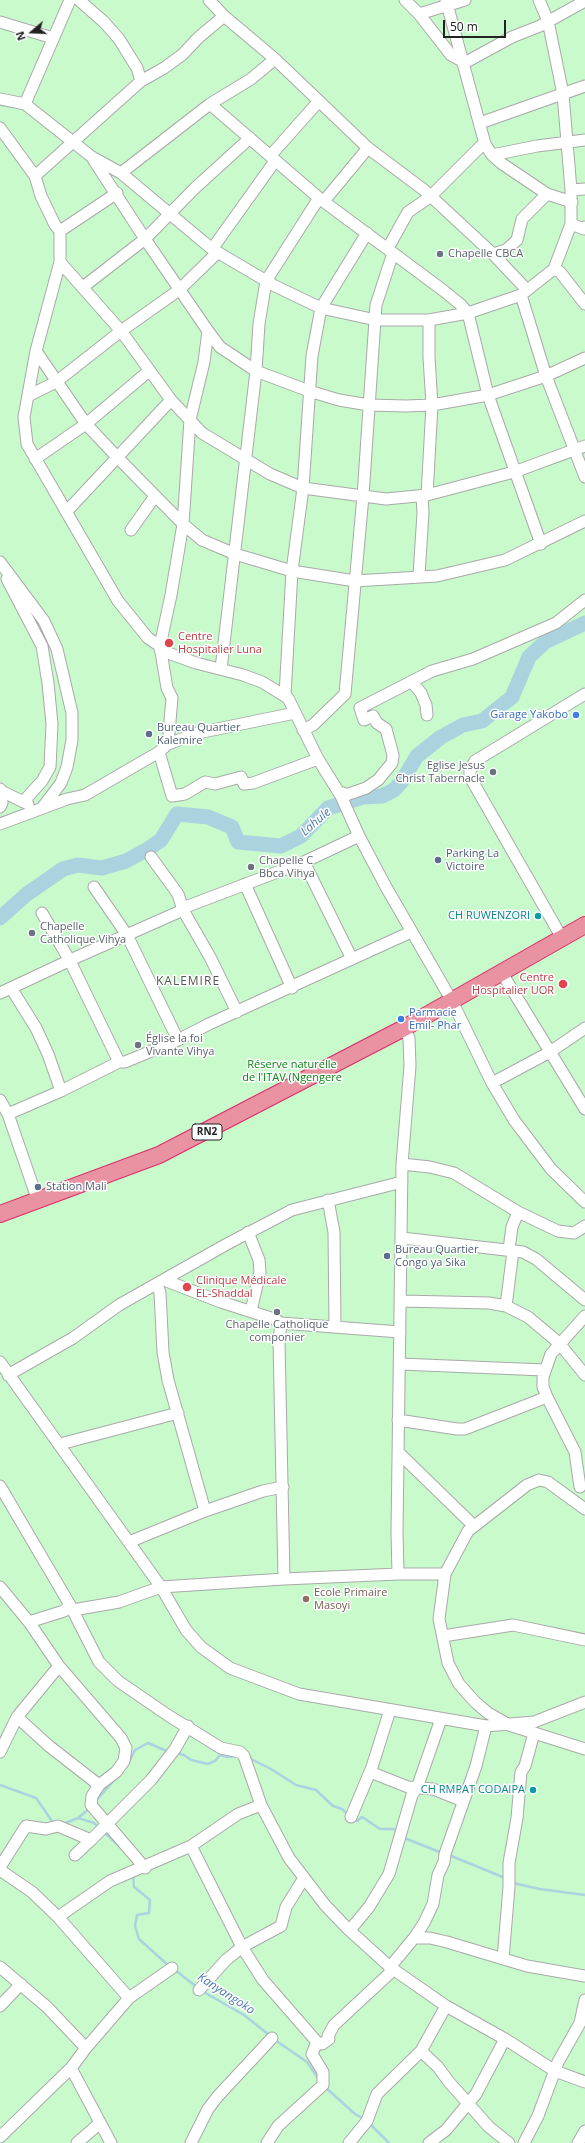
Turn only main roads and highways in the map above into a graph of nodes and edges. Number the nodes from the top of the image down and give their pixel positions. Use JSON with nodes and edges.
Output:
{"nodes":[{"id":1,"x":585,"y":925,"type":"edge"},
{"id":2,"x":0,"y":1214,"type":"edge"}],
"edges":[{"from":1,"to":2,"type":"highway","number":"RN2"}]}
